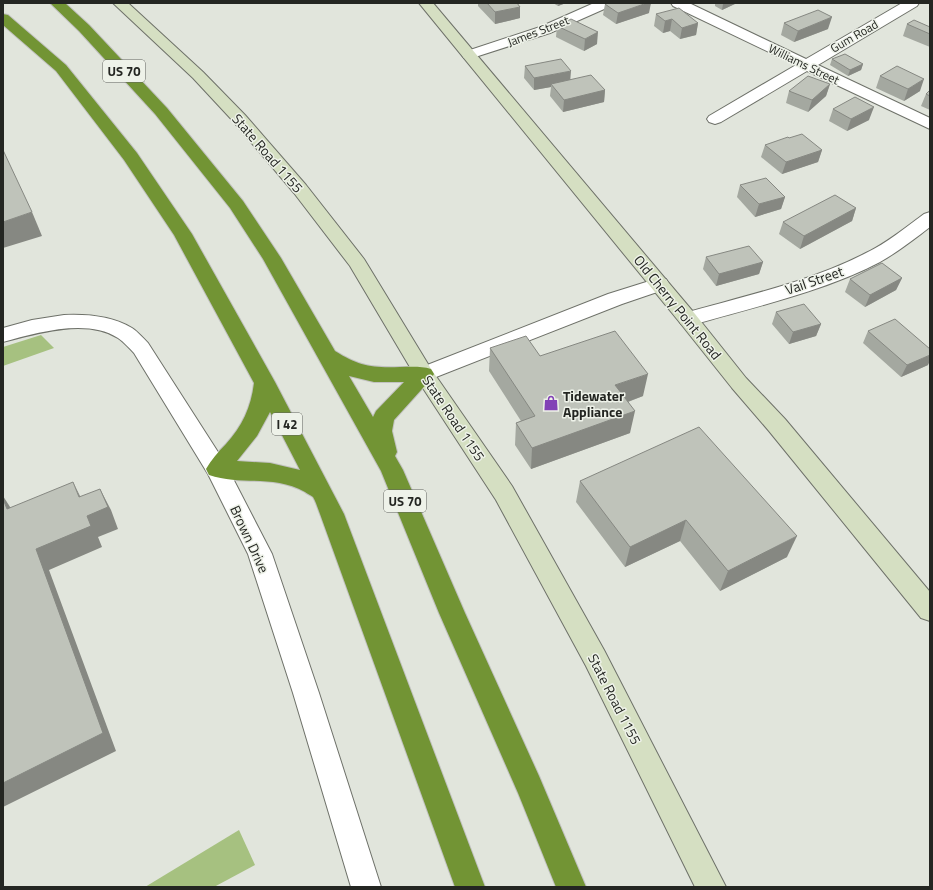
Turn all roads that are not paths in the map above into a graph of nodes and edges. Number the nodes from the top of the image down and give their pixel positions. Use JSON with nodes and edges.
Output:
{"nodes":[{"id":1,"x":56,"y":3,"type":"edge"},
{"id":2,"x":120,"y":3,"type":"edge"},
{"id":3,"x":426,"y":3,"type":"edge"},
{"id":4,"x":606,"y":3,"type":"edge"},
{"id":5,"x":678,"y":3,"type":"edge"},
{"id":6,"x":912,"y":3,"type":"edge"},
{"id":7,"x":3,"y":18,"type":"edge"},
{"id":8,"x":469,"y":55,"type":"junction"},
{"id":9,"x":805,"y":64,"type":"junction"},
{"id":10,"x":715,"y":119,"type":"dead end"},
{"id":11,"x":930,"y":124,"type":"edge"},
{"id":12,"x":930,"y":218,"type":"edge"},
{"id":13,"x":659,"y":284,"type":"junction"},
{"id":14,"x":688,"y":318,"type":"junction"},
{"id":15,"x":3,"y":335,"type":"edge"},
{"id":16,"x":325,"y":354,"type":"junction"},
{"id":17,"x":424,"y":374,"type":"junction"},
{"id":18,"x":265,"y":382,"type":"junction"},
{"id":19,"x":217,"y":469,"type":"junction"},
{"id":20,"x":392,"y":470,"type":"junction"},
{"id":21,"x":320,"y":490,"type":"junction"},
{"id":22,"x":930,"y":610,"type":"edge"},
{"id":23,"x":366,"y":887,"type":"edge"},
{"id":24,"x":470,"y":887,"type":"edge"},
{"id":25,"x":571,"y":887,"type":"edge"},
{"id":26,"x":711,"y":887,"type":"edge"}],
"edges":[{"from":1,"to":16,"type":"highway","number":"US 70"},
{"from":2,"to":17,"type":"street","name":"State Road 1155"},
{"from":3,"to":8,"type":"street","name":"Old Cherry Point Road"},
{"from":4,"to":8,"type":"street","name":"James Street"},
{"from":5,"to":9,"type":"street","name":"Williams Street"},
{"from":6,"to":9,"type":"street","name":"Gum Road"},
{"from":7,"to":18,"type":"highway","number":"I 42"},
{"from":8,"to":13,"type":"street","name":"Old Cherry Point Road"},
{"from":9,"to":10,"type":"street","name":"Gum Road"},
{"from":9,"to":11,"type":"street","name":"Williams Street"},
{"from":12,"to":14,"type":"street","name":"Vail Street"},
{"from":13,"to":14,"type":"street","name":"Old Cherry Point Road"},
{"from":13,"to":17,"type":"street"},
{"from":14,"to":22,"type":"street","name":"Old Cherry Point Road"},
{"from":15,"to":19,"type":"street","name":"Brown Drive"},
{"from":16,"to":17,"type":"highway"},
{"from":16,"to":20,"type":"highway","number":"US 70"},
{"from":17,"to":20,"type":"highway"},
{"from":17,"to":26,"type":"street","name":"State Road 1155"},
{"from":18,"to":19,"type":"highway"},
{"from":18,"to":21,"type":"highway","number":"I 42"},
{"from":19,"to":21,"type":"highway"},
{"from":19,"to":23,"type":"street","name":"Brown Drive"},
{"from":20,"to":25,"type":"highway","number":"US 70"},
{"from":21,"to":24,"type":"highway","number":"I 42"}]}
